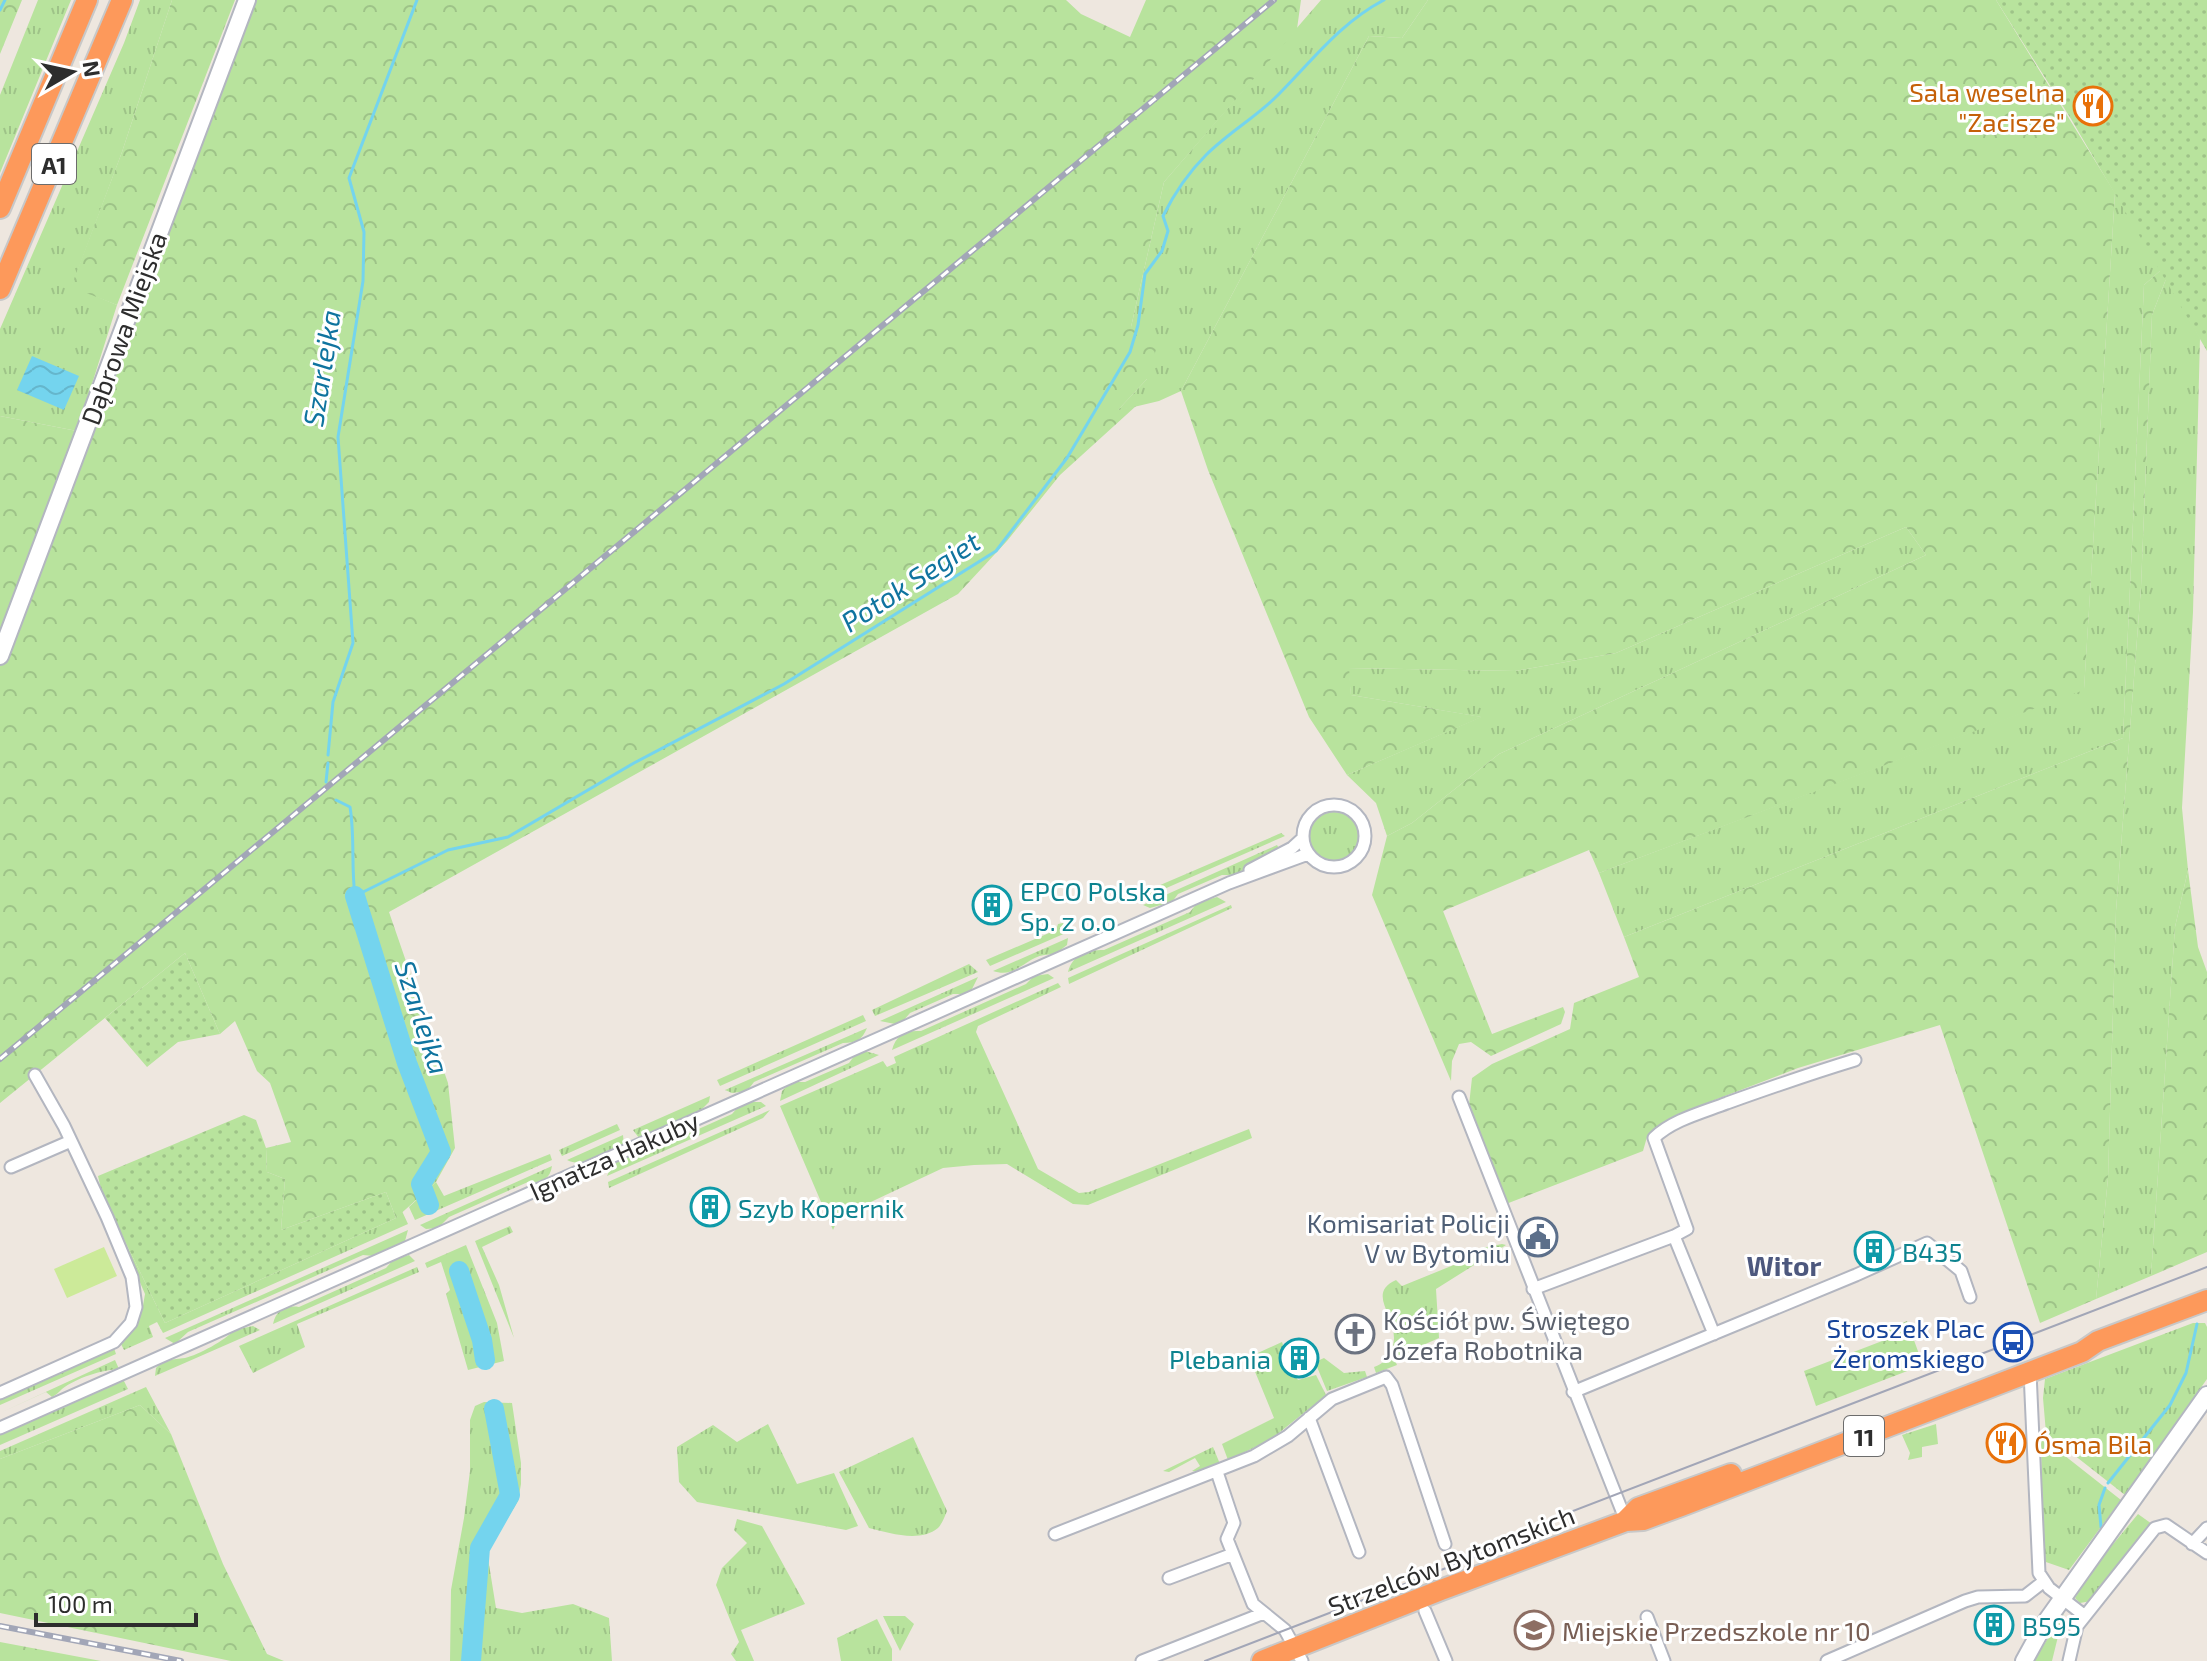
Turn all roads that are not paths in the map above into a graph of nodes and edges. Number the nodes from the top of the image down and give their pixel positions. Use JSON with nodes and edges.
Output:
{"nodes":[{"id":1,"x":87,"y":0,"type":"edge"},
{"id":2,"x":122,"y":0,"type":"edge"},
{"id":3,"x":247,"y":0,"type":"edge"},
{"id":4,"x":0,"y":208,"type":"edge"},
{"id":5,"x":0,"y":289,"type":"edge"},
{"id":6,"x":0,"y":656,"type":"edge"},
{"id":7,"x":1303,"y":838,"type":"junction"},
{"id":8,"x":1308,"y":854,"type":"junction"},
{"id":9,"x":1229,"y":883,"type":"junction"},
{"id":10,"x":1855,"y":1060,"type":"dead end"},
{"id":11,"x":35,"y":1075,"type":"dead end"},
{"id":12,"x":1459,"y":1097,"type":"dead end"},
{"id":13,"x":71,"y":1141,"type":"junction"},
{"id":14,"x":11,"y":1167,"type":"dead end"},
{"id":15,"x":1674,"y":1236,"type":"junction"},
{"id":16,"x":1533,"y":1289,"type":"junction"},
{"id":17,"x":1970,"y":1297,"type":"dead end"},
{"id":18,"x":2207,"y":1300,"type":"edge"},
{"id":19,"x":2175,"y":1312,"type":"junction"},
{"id":20,"x":2207,"y":1316,"type":"edge"},
{"id":21,"x":1714,"y":1334,"type":"junction"},
{"id":22,"x":2098,"y":1341,"type":"junction"},
{"id":23,"x":2030,"y":1372,"type":"junction"},
{"id":24,"x":1573,"y":1392,"type":"junction"},
{"id":25,"x":0,"y":1393,"type":"edge"},
{"id":26,"x":2207,"y":1395,"type":"edge"},
{"id":27,"x":2207,"y":1412,"type":"edge"},
{"id":28,"x":1309,"y":1418,"type":"junction"},
{"id":29,"x":0,"y":1428,"type":"edge"},
{"id":30,"x":1217,"y":1472,"type":"junction"},
{"id":31,"x":1626,"y":1521,"type":"junction"},
{"id":32,"x":2207,"y":1528,"type":"edge"},
{"id":33,"x":1055,"y":1534,"type":"dead end"},
{"id":34,"x":1445,"y":1544,"type":"dead end"},
{"id":35,"x":2192,"y":1544,"type":"junction"},
{"id":36,"x":1359,"y":1552,"type":"dead end"},
{"id":37,"x":2207,"y":1553,"type":"edge"},
{"id":38,"x":1233,"y":1554,"type":"junction"},
{"id":39,"x":2090,"y":1560,"type":"junction"},
{"id":40,"x":1169,"y":1578,"type":"dead end"},
{"id":41,"x":2043,"y":1582,"type":"junction"},
{"id":42,"x":2062,"y":1599,"type":"junction"},
{"id":43,"x":1425,"y":1611,"type":"dead end"},
{"id":44,"x":1264,"y":1613,"type":"junction"},
{"id":45,"x":2085,"y":1616,"type":"junction"},
{"id":46,"x":1647,"y":1617,"type":"dead end"},
{"id":47,"x":1299,"y":1654,"type":"edge"},
{"id":48,"x":1142,"y":1661,"type":"edge"},
{"id":49,"x":1262,"y":1661,"type":"edge"},
{"id":50,"x":1446,"y":1661,"type":"edge"},
{"id":51,"x":1664,"y":1661,"type":"edge"},
{"id":52,"x":1827,"y":1661,"type":"edge"},
{"id":53,"x":2024,"y":1661,"type":"edge"},
{"id":54,"x":2069,"y":1661,"type":"edge"}],
"edges":[{"from":1,"to":4,"type":"highway","number":"A1"},
{"from":2,"to":5,"type":"highway","number":"A1"},
{"from":3,"to":6,"type":"street","name":"Dąbrowa Miejska"},
{"from":7,"to":8,"type":"street"},
{"from":7,"to":8,"type":"street"},
{"from":7,"to":9,"type":"street","name":"Ignatza Hakuby"},
{"from":8,"to":9,"type":"street","name":"Ignatza Hakuby"},
{"from":9,"to":29,"type":"street","name":"Ignatza Hakuby"},
{"from":10,"to":15,"type":"street"},
{"from":11,"to":13,"type":"street"},
{"from":12,"to":16,"type":"street"},
{"from":13,"to":14,"type":"street"},
{"from":13,"to":25,"type":"street"},
{"from":15,"to":16,"type":"street"},
{"from":15,"to":21,"type":"street"},
{"from":16,"to":24,"type":"street"},
{"from":17,"to":21,"type":"street"},
{"from":18,"to":19,"type":"highway","name":"Strzelców Bytomskich","number":"11"},
{"from":19,"to":20,"type":"highway"},
{"from":19,"to":22,"type":"highway","name":"Strzelców Bytomskich","number":"11"},
{"from":21,"to":24,"type":"street"},
{"from":22,"to":23,"type":"highway","name":"Strzelców Bytomskich","number":"11"},
{"from":22,"to":31,"type":"highway","name":"Strzelców Bytomskich","number":"11"},
{"from":23,"to":31,"type":"highway","name":"Strzelców Bytomskich","number":"11"},
{"from":23,"to":41,"type":"street"},
{"from":24,"to":31,"type":"street"},
{"from":26,"to":39,"type":"street"},
{"from":27,"to":39,"type":"street"},
{"from":28,"to":30,"type":"street","name":"Strzelców Bytomskich"},
{"from":28,"to":34,"type":"street","name":"Strzelców Bytomskich"},
{"from":28,"to":36,"type":"street","name":"Strzelców Bytomskich"},
{"from":30,"to":33,"type":"street","name":"Strzelców Bytomskich"},
{"from":30,"to":38,"type":"street"},
{"from":31,"to":47,"type":"highway","name":"Strzelców Bytomskich","number":"11"},
{"from":32,"to":35,"type":"street"},
{"from":35,"to":37,"type":"street"},
{"from":35,"to":45,"type":"street"},
{"from":38,"to":40,"type":"street"},
{"from":38,"to":44,"type":"street"},
{"from":39,"to":42,"type":"street"},
{"from":41,"to":42,"type":"street"},
{"from":41,"to":52,"type":"street"},
{"from":42,"to":45,"type":"street"},
{"from":42,"to":53,"type":"street"},
{"from":43,"to":50,"type":"street","name":"Strzelców Bytomskich"},
{"from":44,"to":47,"type":"street"},
{"from":44,"to":48,"type":"street"},
{"from":45,"to":54,"type":"street"},
{"from":46,"to":51,"type":"street"},
{"from":47,"to":49,"type":"highway","name":"Strzelców Bytomskich","number":"11"}]}
